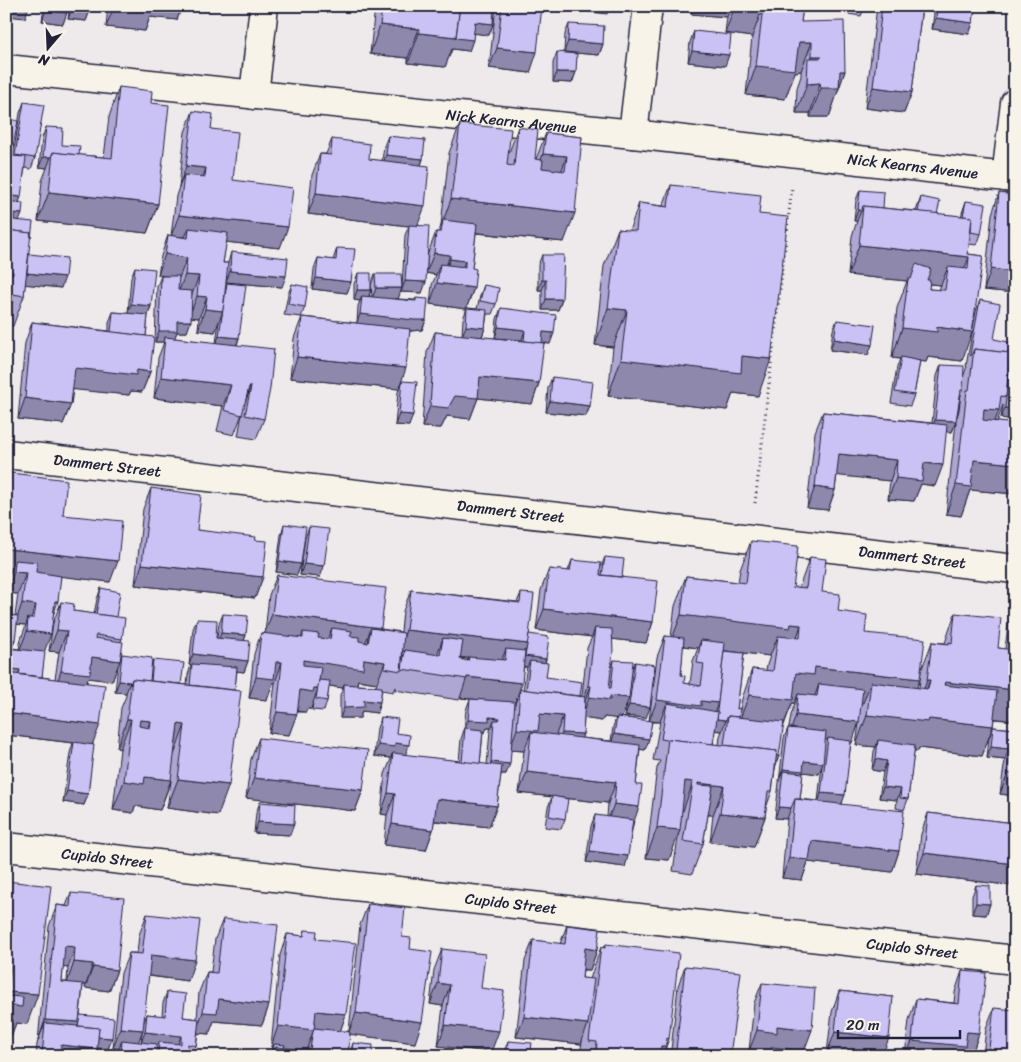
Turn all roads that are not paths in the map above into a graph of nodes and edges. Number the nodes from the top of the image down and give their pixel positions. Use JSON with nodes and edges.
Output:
{"nodes":[{"id":1,"x":264,"y":6,"type":"edge"},
{"id":2,"x":648,"y":6,"type":"edge"},
{"id":3,"x":6,"y":69,"type":"edge"},
{"id":4,"x":254,"y":95,"type":"junction"},
{"id":5,"x":1015,"y":103,"type":"edge"},
{"id":6,"x":633,"y":134,"type":"junction"},
{"id":7,"x":1010,"y":177,"type":"edge"},
{"id":8,"x":6,"y":454,"type":"edge"},
{"id":9,"x":1015,"y":569,"type":"edge"},
{"id":10,"x":6,"y":847,"type":"edge"},
{"id":11,"x":1015,"y":960,"type":"edge"}],
"edges":[{"from":1,"to":4,"type":"street"},
{"from":2,"to":6,"type":"street"},
{"from":3,"to":4,"type":"street","name":"Nick Kearns Avenue"},
{"from":4,"to":6,"type":"street","name":"Nick Kearns Avenue"},
{"from":5,"to":7,"type":"street"},
{"from":6,"to":7,"type":"street","name":"Nick Kearns Avenue"},
{"from":8,"to":9,"type":"street","name":"Dammert Street"},
{"from":10,"to":11,"type":"street","name":"Cupido Street"}]}
